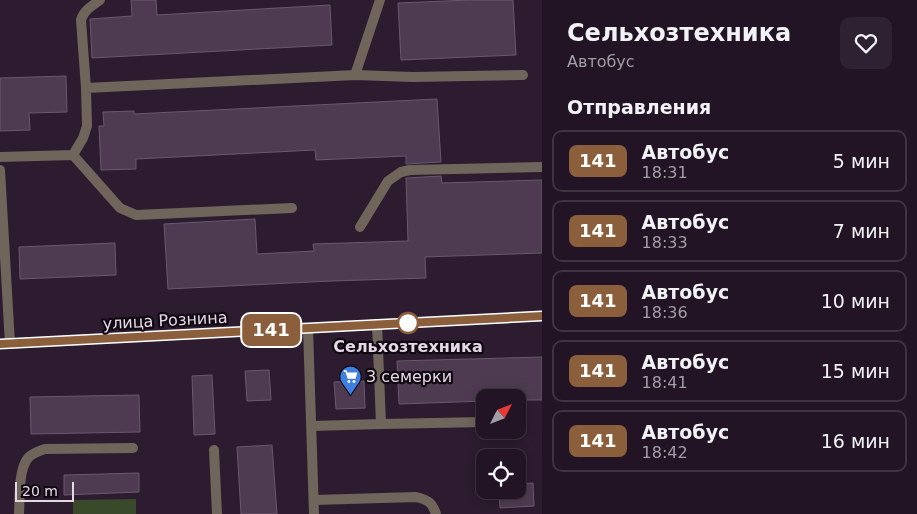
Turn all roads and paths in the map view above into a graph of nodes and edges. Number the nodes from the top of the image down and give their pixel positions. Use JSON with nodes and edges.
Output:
{"nodes":[{"id":1,"x":100,"y":0,"type":"edge"},
{"id":2,"x":380,"y":0,"type":"edge"},
{"id":3,"x":523,"y":75,"type":"dead end"},
{"id":4,"x":355,"y":76,"type":"junction"},
{"id":5,"x":86,"y":88,"type":"junction"},
{"id":6,"x":73,"y":155,"type":"junction"},
{"id":7,"x":0,"y":157,"type":"edge"},
{"id":8,"x":542,"y":167,"type":"edge"},
{"id":9,"x":0,"y":170,"type":"edge"},
{"id":10,"x":292,"y":208,"type":"dead end"},
{"id":11,"x":360,"y":227,"type":"dead end"},
{"id":12,"x":542,"y":316,"type":"edge"},
{"id":13,"x":377,"y":324,"type":"junction"},
{"id":14,"x":308,"y":328,"type":"junction"},
{"id":15,"x":5,"y":344,"type":"edge"},
{"id":16,"x":476,"y":422,"type":"edge"},
{"id":17,"x":381,"y":424,"type":"junction"},
{"id":18,"x":312,"y":426,"type":"junction"},
{"id":19,"x":133,"y":448,"type":"dead end"},
{"id":20,"x":214,"y":450,"type":"dead end"},
{"id":21,"x":314,"y":500,"type":"junction"},
{"id":22,"x":19,"y":514,"type":"edge"},
{"id":23,"x":217,"y":514,"type":"edge"},
{"id":24,"x":314,"y":514,"type":"edge"},
{"id":25,"x":436,"y":514,"type":"edge"}],
"edges":[{"from":1,"to":5,"type":"street"},
{"from":2,"to":4,"type":"street"},
{"from":3,"to":4,"type":"street"},
{"from":4,"to":5,"type":"street"},
{"from":5,"to":6,"type":"street"},
{"from":6,"to":7,"type":"street"},
{"from":6,"to":10,"type":"street"},
{"from":8,"to":11,"type":"street"},
{"from":9,"to":15,"type":"street"},
{"from":12,"to":13,"type":"street","name":"улица Рознина"},
{"from":13,"to":14,"type":"street","name":"улица Рознина"},
{"from":13,"to":17,"type":"street"},
{"from":14,"to":15,"type":"street","name":"улица Рознина"},
{"from":14,"to":18,"type":"street"},
{"from":16,"to":17,"type":"street"},
{"from":17,"to":18,"type":"street"},
{"from":18,"to":21,"type":"street"},
{"from":19,"to":22,"type":"street"},
{"from":20,"to":23,"type":"street"},
{"from":21,"to":24,"type":"street"},
{"from":21,"to":25,"type":"street"}]}
